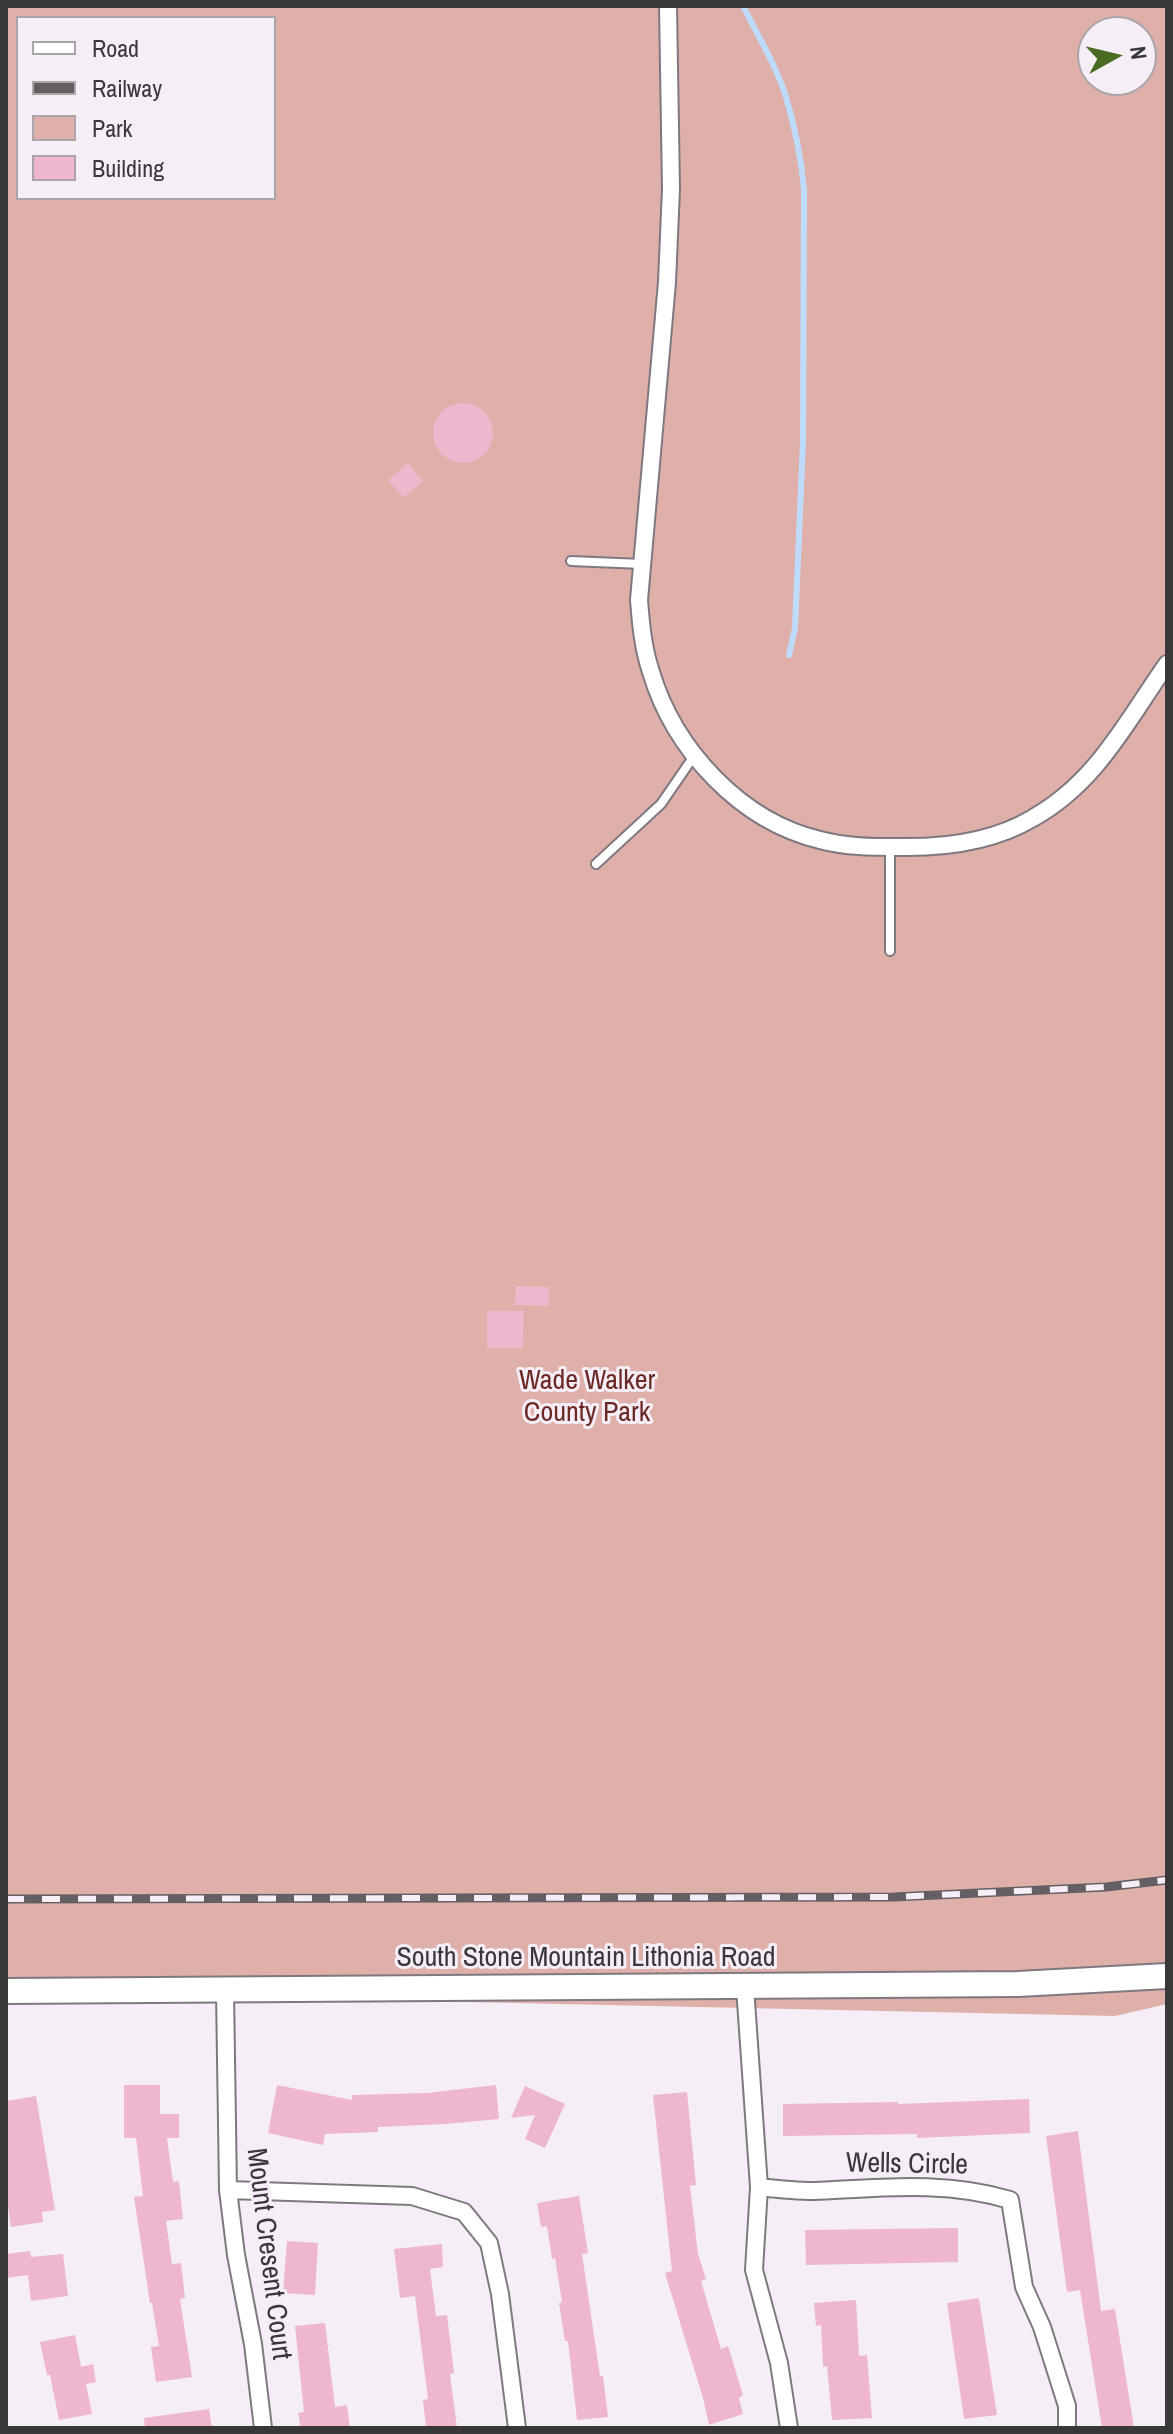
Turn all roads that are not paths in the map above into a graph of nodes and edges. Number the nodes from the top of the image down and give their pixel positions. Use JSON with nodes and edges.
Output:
{"nodes":[{"id":1,"x":668,"y":6,"type":"edge"},
{"id":2,"x":571,"y":561,"type":"dead end"},
{"id":3,"x":642,"y":564,"type":"junction"},
{"id":4,"x":1167,"y":664,"type":"edge"},
{"id":5,"x":695,"y":755,"type":"junction"},
{"id":6,"x":890,"y":847,"type":"junction"},
{"id":7,"x":596,"y":864,"type":"dead end"},
{"id":8,"x":890,"y":951,"type":"dead end"},
{"id":9,"x":1167,"y":1976,"type":"edge"},
{"id":10,"x":745,"y":1987,"type":"junction"},
{"id":11,"x":6,"y":1991,"type":"edge"},
{"id":12,"x":225,"y":1991,"type":"junction"},
{"id":13,"x":759,"y":2187,"type":"junction"},
{"id":14,"x":228,"y":2190,"type":"junction"},
{"id":15,"x":263,"y":2428,"type":"edge"},
{"id":16,"x":517,"y":2428,"type":"edge"},
{"id":17,"x":789,"y":2428,"type":"edge"},
{"id":18,"x":1067,"y":2428,"type":"edge"}],
"edges":[{"from":1,"to":3,"type":"street"},
{"from":2,"to":3,"type":"lane"},
{"from":3,"to":5,"type":"street"},
{"from":4,"to":6,"type":"street"},
{"from":5,"to":6,"type":"street"},
{"from":5,"to":7,"type":"lane"},
{"from":6,"to":8,"type":"lane"},
{"from":9,"to":10,"type":"main road","name":"South Stone Mountain Lithonia Road"},
{"from":10,"to":12,"type":"main road","name":"South Stone Mountain Lithonia Road"},
{"from":10,"to":13,"type":"street"},
{"from":11,"to":12,"type":"main road","name":"South Stone Mountain Lithonia Road"},
{"from":12,"to":14,"type":"street","name":"Mount Cresent Court"},
{"from":13,"to":17,"type":"street"},
{"from":13,"to":18,"type":"street","name":"Wells Circle"},
{"from":14,"to":15,"type":"street","name":"Mount Cresent Court"},
{"from":14,"to":16,"type":"street"}]}
